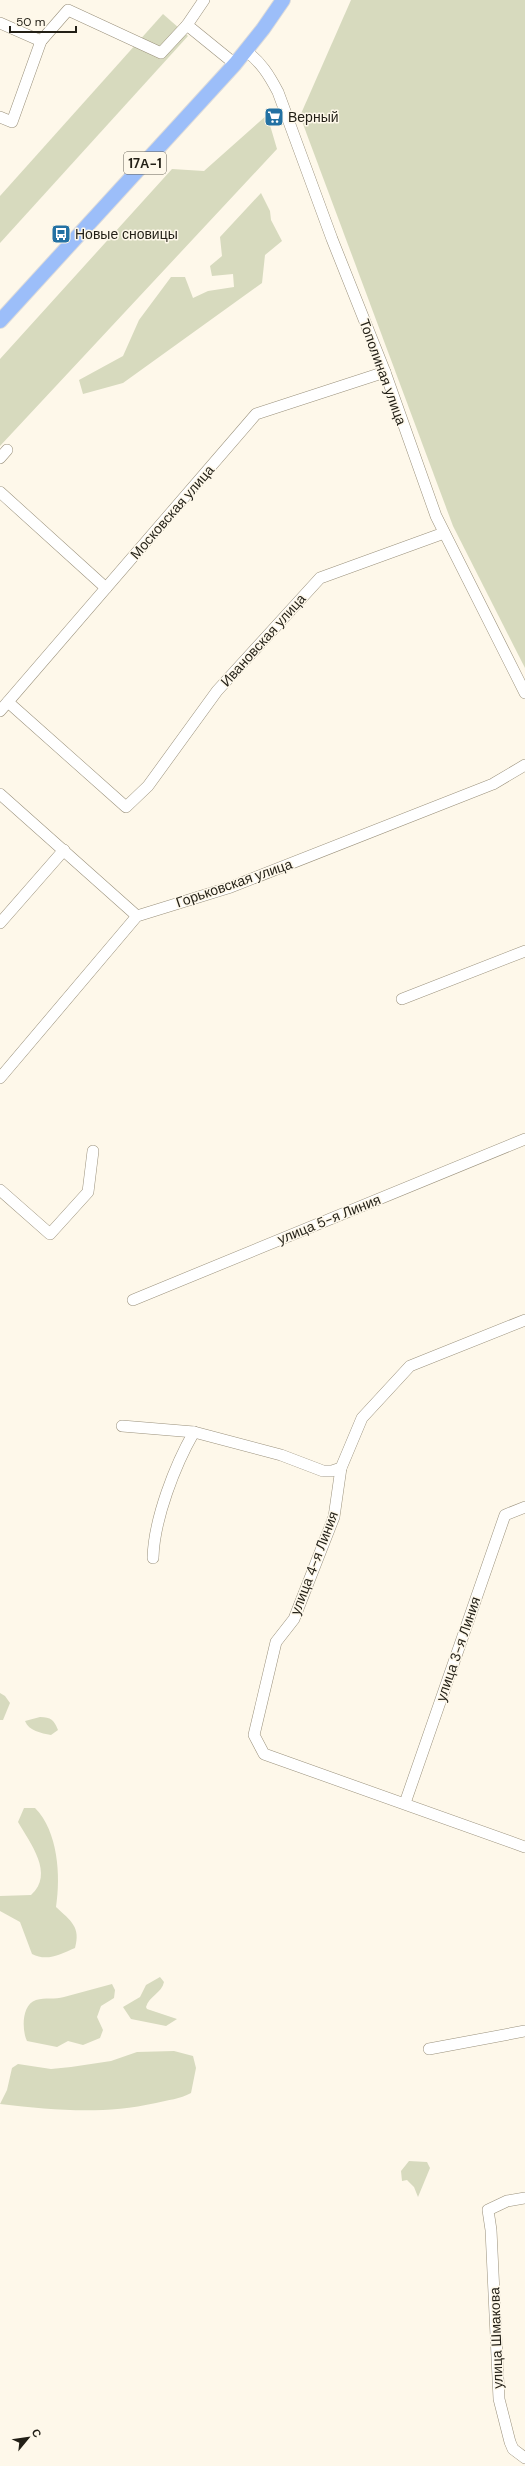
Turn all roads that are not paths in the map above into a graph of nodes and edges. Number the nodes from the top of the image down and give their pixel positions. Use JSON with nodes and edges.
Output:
{"nodes":[{"id":1,"x":204,"y":0,"type":"edge"},
{"id":2,"x":283,"y":0,"type":"edge"},
{"id":3,"x":0,"y":23,"type":"edge"},
{"id":4,"x":187,"y":25,"type":"junction"},
{"id":5,"x":42,"y":41,"type":"junction"},
{"id":6,"x":246,"y":51,"type":"junction"},
{"id":7,"x":235,"y":64,"type":"junction"},
{"id":8,"x":0,"y":116,"type":"edge"},
{"id":9,"x":0,"y":321,"type":"edge"},
{"id":10,"x":384,"y":372,"type":"junction"},
{"id":11,"x":0,"y":492,"type":"edge"},
{"id":12,"x":444,"y":534,"type":"junction"},
{"id":13,"x":106,"y":588,"type":"junction"},
{"id":14,"x":525,"y":693,"type":"edge"},
{"id":15,"x":8,"y":702,"type":"junction"},
{"id":16,"x":0,"y":711,"type":"edge"},
{"id":17,"x":525,"y":765,"type":"edge"},
{"id":18,"x":0,"y":794,"type":"edge"},
{"id":19,"x":64,"y":850,"type":"junction"},
{"id":20,"x":137,"y":916,"type":"junction"},
{"id":21,"x":0,"y":923,"type":"edge"},
{"id":22,"x":525,"y":951,"type":"edge"},
{"id":23,"x":402,"y":999,"type":"dead end"},
{"id":24,"x":0,"y":1078,"type":"edge"},
{"id":25,"x":525,"y":1139,"type":"edge"},
{"id":26,"x":93,"y":1151,"type":"dead end"},
{"id":27,"x":0,"y":1190,"type":"edge"},
{"id":28,"x":133,"y":1300,"type":"dead end"},
{"id":29,"x":525,"y":1320,"type":"edge"},
{"id":30,"x":122,"y":1426,"type":"dead end"},
{"id":31,"x":194,"y":1432,"type":"junction"},
{"id":32,"x":341,"y":1468,"type":"junction"},
{"id":33,"x":525,"y":1507,"type":"edge"},
{"id":34,"x":153,"y":1558,"type":"dead end"},
{"id":35,"x":405,"y":1803,"type":"junction"},
{"id":36,"x":525,"y":1847,"type":"edge"},
{"id":37,"x":525,"y":2031,"type":"edge"},
{"id":38,"x":429,"y":2049,"type":"dead end"},
{"id":39,"x":525,"y":2198,"type":"edge"},
{"id":40,"x":525,"y":2458,"type":"edge"}],
"edges":[{"from":1,"to":4,"type":"street"},
{"from":2,"to":6,"type":"main road","number":"17А-1"},
{"from":3,"to":5,"type":"street"},
{"from":4,"to":5,"type":"street"},
{"from":4,"to":7,"type":"street"},
{"from":5,"to":8,"type":"street"},
{"from":6,"to":7,"type":"main road","number":"17А-1"},
{"from":6,"to":10,"type":"street","name":"Тополиная улица"},
{"from":7,"to":9,"type":"main road","number":"17А-1"},
{"from":10,"to":12,"type":"street","name":"Тополиная улица"},
{"from":10,"to":13,"type":"street","name":"Московская улица"},
{"from":11,"to":13,"type":"street"},
{"from":12,"to":14,"type":"street","name":"Тополиная улица"},
{"from":12,"to":15,"type":"street","name":"Ивановская улица"},
{"from":13,"to":15,"type":"street","name":"Московская улица"},
{"from":15,"to":16,"type":"street","name":"Московская улица"},
{"from":17,"to":20,"type":"street","name":"Горьковская улица"},
{"from":18,"to":19,"type":"street"},
{"from":19,"to":20,"type":"street"},
{"from":19,"to":21,"type":"street"},
{"from":20,"to":24,"type":"street"},
{"from":22,"to":23,"type":"street"},
{"from":25,"to":28,"type":"street","name":"улица 5-я Линия"},
{"from":26,"to":27,"type":"street"},
{"from":29,"to":32,"type":"street","name":"улица 4-я Линия"},
{"from":30,"to":31,"type":"street"},
{"from":31,"to":32,"type":"street"},
{"from":31,"to":34,"type":"street"},
{"from":32,"to":35,"type":"street","name":"улица 4-я Линия"},
{"from":33,"to":35,"type":"street","name":"улица 3-я Линия"},
{"from":35,"to":36,"type":"street"},
{"from":37,"to":38,"type":"street"},
{"from":39,"to":40,"type":"street","name":"улица Шмакова"}]}
